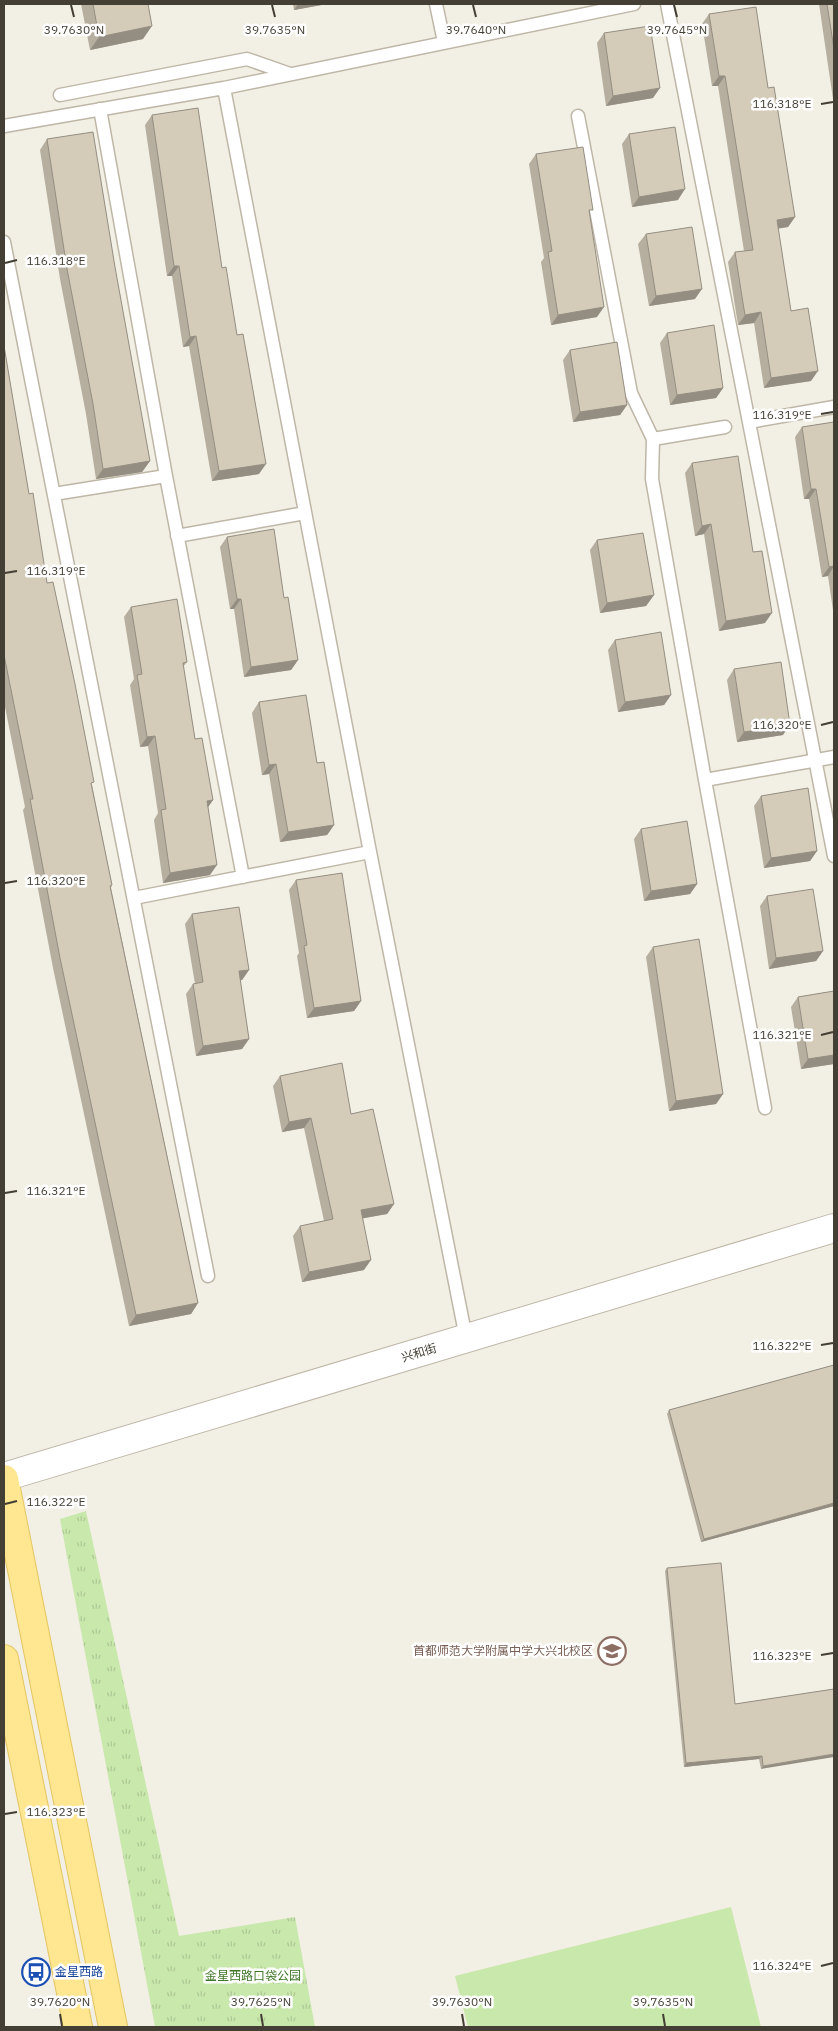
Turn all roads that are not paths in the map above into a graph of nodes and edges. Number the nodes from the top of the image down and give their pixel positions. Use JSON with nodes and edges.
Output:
{"nodes":[{"id":1,"x":436,"y":4,"type":"edge"},
{"id":2,"x":634,"y":4,"type":"edge"},
{"id":3,"x":667,"y":4,"type":"edge"},
{"id":4,"x":610,"y":6,"type":"edge"},
{"id":5,"x":444,"y":42,"type":"junction"},
{"id":6,"x":290,"y":74,"type":"junction"},
{"id":7,"x":224,"y":88,"type":"junction"},
{"id":8,"x":60,"y":95,"type":"dead end"},
{"id":9,"x":100,"y":109,"type":"junction"},
{"id":10,"x":578,"y":116,"type":"dead end"},
{"id":11,"x":4,"y":126,"type":"edge"},
{"id":12,"x":4,"y":242,"type":"edge"},
{"id":13,"x":834,"y":407,"type":"edge"},
{"id":14,"x":749,"y":422,"type":"junction"},
{"id":15,"x":725,"y":427,"type":"dead end"},
{"id":16,"x":653,"y":439,"type":"junction"},
{"id":17,"x":166,"y":476,"type":"junction"},
{"id":18,"x":54,"y":494,"type":"junction"},
{"id":19,"x":305,"y":513,"type":"junction"},
{"id":20,"x":177,"y":536,"type":"junction"},
{"id":21,"x":834,"y":757,"type":"edge"},
{"id":22,"x":816,"y":760,"type":"junction"},
{"id":23,"x":705,"y":780,"type":"junction"},
{"id":24,"x":370,"y":852,"type":"junction"},
{"id":25,"x":834,"y":856,"type":"edge"},
{"id":26,"x":243,"y":877,"type":"junction"},
{"id":27,"x":134,"y":898,"type":"junction"},
{"id":28,"x":765,"y":1108,"type":"dead end"},
{"id":29,"x":834,"y":1228,"type":"edge"},
{"id":30,"x":208,"y":1276,"type":"dead end"},
{"id":31,"x":466,"y":1338,"type":"junction"},
{"id":32,"x":4,"y":1478,"type":"edge"},
{"id":33,"x":4,"y":1659,"type":"edge"},
{"id":34,"x":78,"y":2027,"type":"edge"},
{"id":35,"x":112,"y":2027,"type":"edge"}],
"edges":[{"from":1,"to":5,"type":"lane"},
{"from":2,"to":4,"type":"lane"},
{"from":3,"to":14,"type":"lane"},
{"from":4,"to":5,"type":"lane"},
{"from":5,"to":6,"type":"lane"},
{"from":6,"to":7,"type":"lane"},
{"from":6,"to":8,"type":"lane"},
{"from":7,"to":9,"type":"lane"},
{"from":7,"to":19,"type":"lane"},
{"from":9,"to":11,"type":"lane"},
{"from":9,"to":17,"type":"lane"},
{"from":10,"to":16,"type":"lane"},
{"from":12,"to":18,"type":"lane"},
{"from":13,"to":14,"type":"lane"},
{"from":14,"to":22,"type":"lane"},
{"from":15,"to":16,"type":"lane"},
{"from":16,"to":23,"type":"lane"},
{"from":17,"to":18,"type":"lane"},
{"from":17,"to":20,"type":"lane"},
{"from":18,"to":27,"type":"lane"},
{"from":19,"to":20,"type":"lane"},
{"from":19,"to":24,"type":"lane"},
{"from":20,"to":26,"type":"lane"},
{"from":21,"to":22,"type":"lane"},
{"from":22,"to":23,"type":"lane"},
{"from":22,"to":25,"type":"lane"},
{"from":23,"to":28,"type":"lane"},
{"from":24,"to":26,"type":"lane"},
{"from":24,"to":31,"type":"lane"},
{"from":26,"to":27,"type":"lane"},
{"from":27,"to":30,"type":"lane"},
{"from":29,"to":31,"type":"street","name":"兴和街"},
{"from":31,"to":32,"type":"street","name":"兴和街"},
{"from":32,"to":35,"type":"main road"},
{"from":33,"to":34,"type":"main road"}]}
